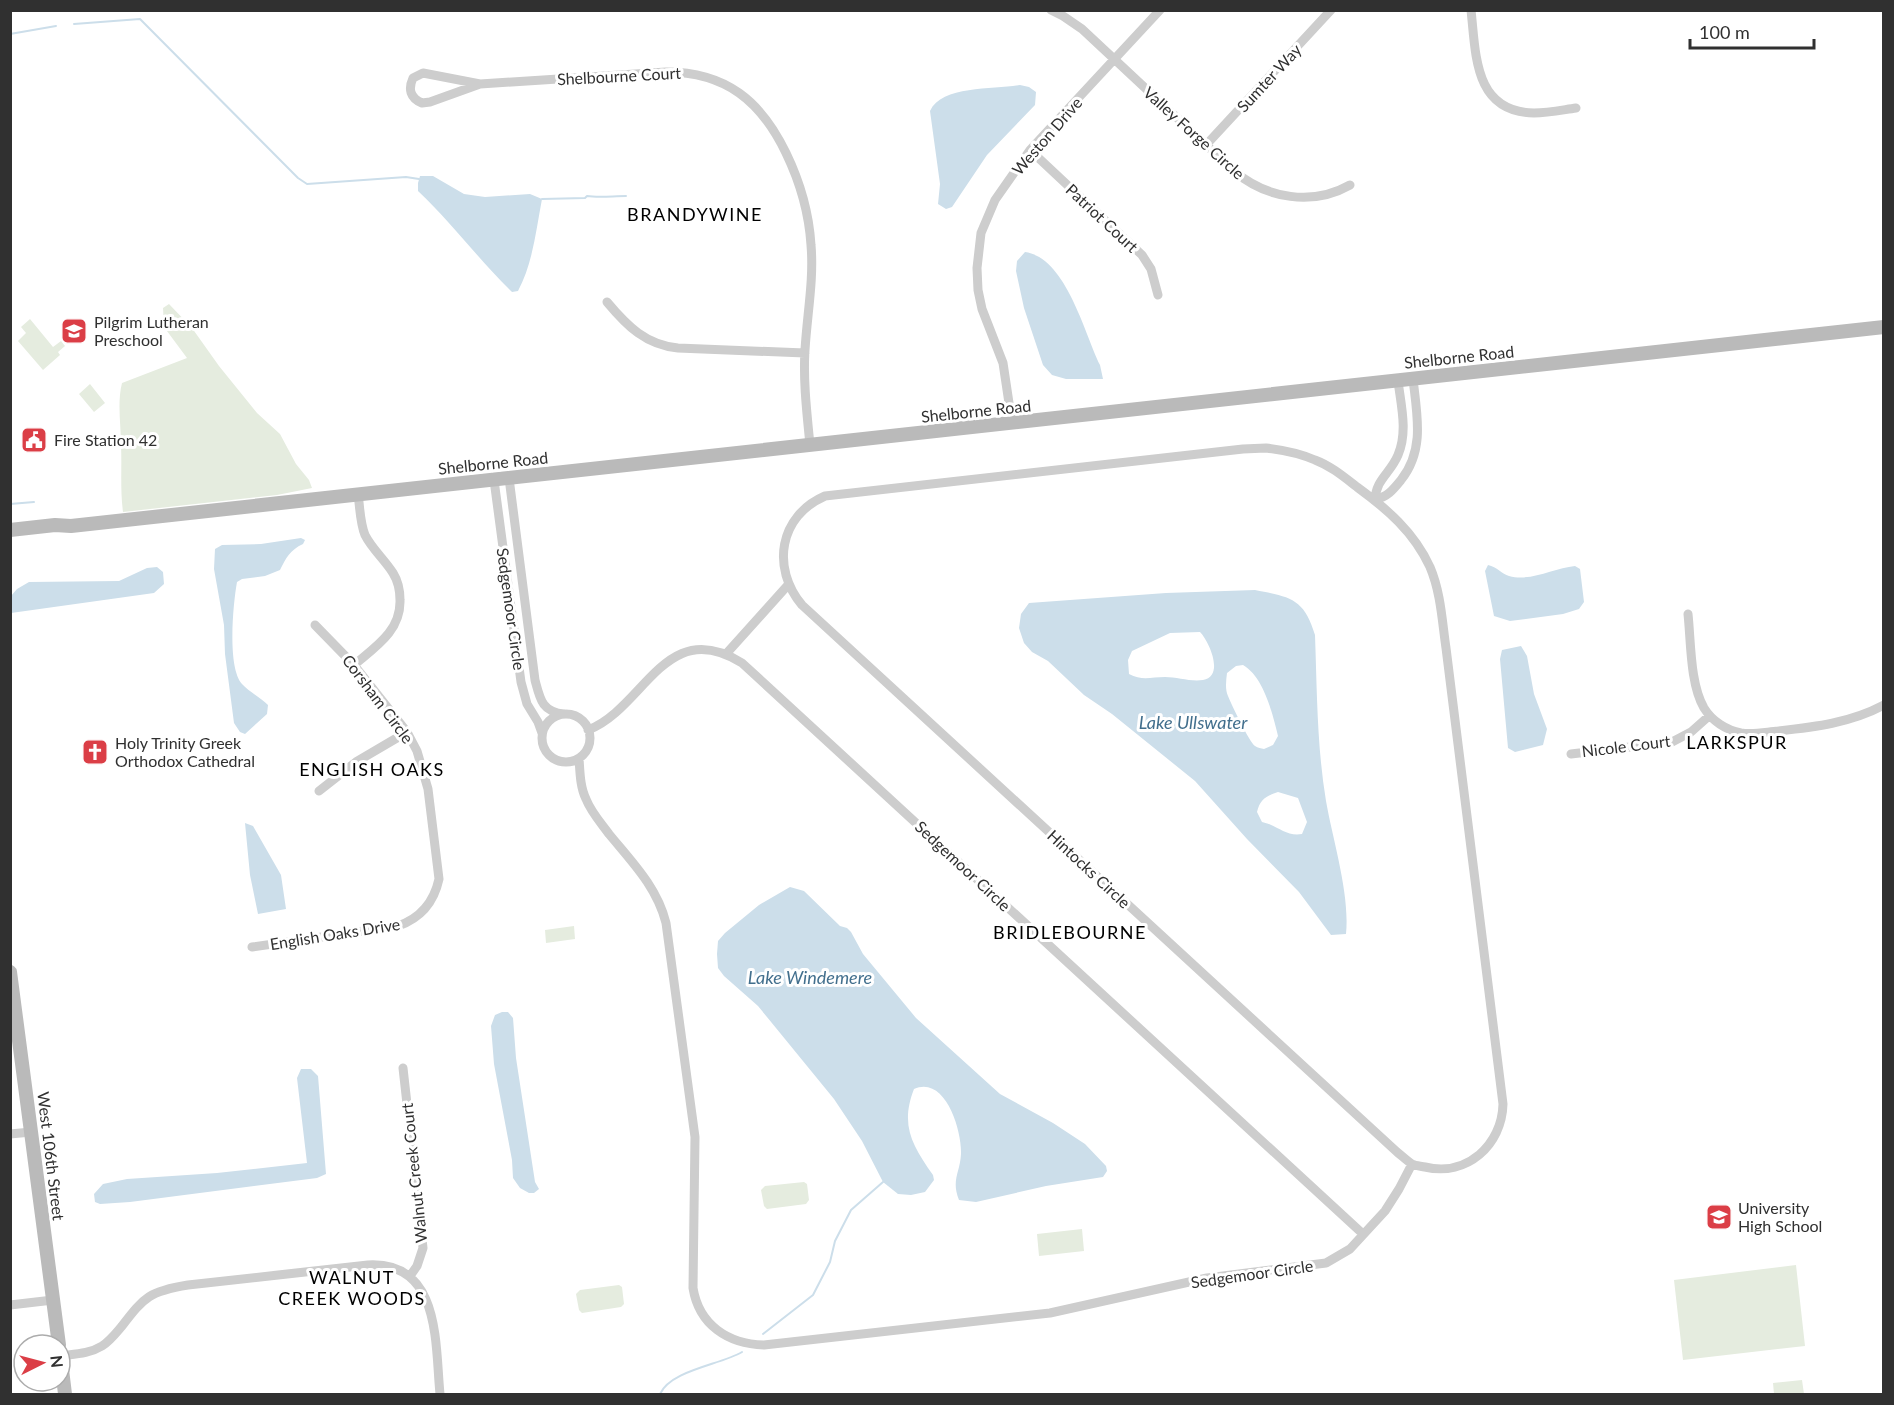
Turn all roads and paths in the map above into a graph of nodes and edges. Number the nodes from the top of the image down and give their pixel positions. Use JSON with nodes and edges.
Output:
{"nodes":[{"id":1,"x":1050,"y":10,"type":"edge"},
{"id":2,"x":1160,"y":10,"type":"edge"},
{"id":3,"x":1331,"y":10,"type":"edge"},
{"id":4,"x":1471,"y":10,"type":"edge"},
{"id":5,"x":1115,"y":60,"type":"junction"},
{"id":6,"x":480,"y":84,"type":"junction"},
{"id":7,"x":1576,"y":108,"type":"dead end"},
{"id":8,"x":1206,"y":145,"type":"junction"},
{"id":9,"x":1030,"y":150,"type":"junction"},
{"id":10,"x":1350,"y":185,"type":"dead end"},
{"id":11,"x":1158,"y":295,"type":"dead end"},
{"id":12,"x":607,"y":302,"type":"dead end"},
{"id":13,"x":1884,"y":327,"type":"edge"},
{"id":14,"x":804,"y":353,"type":"junction"},
{"id":15,"x":1413,"y":379,"type":"junction"},
{"id":16,"x":1398,"y":381,"type":"junction"},
{"id":17,"x":1012,"y":423,"type":"junction"},
{"id":18,"x":810,"y":445,"type":"junction"},
{"id":19,"x":509,"y":478,"type":"junction"},
{"id":20,"x":494,"y":480,"type":"junction"},
{"id":21,"x":358,"y":494,"type":"junction"},
{"id":22,"x":1375,"y":500,"type":"junction"},
{"id":23,"x":71,"y":526,"type":"junction"},
{"id":24,"x":10,"y":530,"type":"edge"},
{"id":25,"x":10,"y":541,"type":"edge"},
{"id":26,"x":788,"y":585,"type":"junction"},
{"id":27,"x":1688,"y":614,"type":"dead end"},
{"id":28,"x":315,"y":625,"type":"dead end"},
{"id":29,"x":726,"y":654,"type":"junction"},
{"id":30,"x":354,"y":665,"type":"junction"},
{"id":31,"x":1884,"y":705,"type":"edge"},
{"id":32,"x":564,"y":714,"type":"junction"},
{"id":33,"x":1709,"y":716,"type":"junction"},
{"id":34,"x":588,"y":730,"type":"junction"},
{"id":35,"x":406,"y":732,"type":"junction"},
{"id":36,"x":542,"y":734,"type":"junction"},
{"id":37,"x":1571,"y":753,"type":"dead end"},
{"id":38,"x":579,"y":758,"type":"junction"},
{"id":39,"x":319,"y":791,"type":"dead end"},
{"id":40,"x":437,"y":889,"type":"joint"},
{"id":41,"x":252,"y":946,"type":"dead end"},
{"id":42,"x":10,"y":972,"type":"edge"},
{"id":43,"x":403,"y":1068,"type":"dead end"},
{"id":44,"x":31,"y":1132,"type":"junction"},
{"id":45,"x":10,"y":1134,"type":"edge"},
{"id":46,"x":1412,"y":1164,"type":"junction"},
{"id":47,"x":1363,"y":1234,"type":"junction"},
{"id":48,"x":410,"y":1276,"type":"junction"},
{"id":49,"x":53,"y":1300,"type":"junction"},
{"id":50,"x":10,"y":1305,"type":"edge"},
{"id":51,"x":57,"y":1333,"type":"edge"},
{"id":52,"x":72,"y":1354,"type":"edge"},
{"id":53,"x":440,"y":1395,"type":"edge"}],
"edges":[{"from":1,"to":5,"type":"street","name":"Valley Forge Circle"},
{"from":2,"to":5,"type":"street","name":"Weston Drive"},
{"from":3,"to":8,"type":"street","name":"Sumter Way"},
{"from":4,"to":7,"type":"street"},
{"from":5,"to":8,"type":"street","name":"Valley Forge Circle"},
{"from":5,"to":9,"type":"street","name":"Weston Drive"},
{"from":6,"to":6,"type":"street","name":"Shelbourne Court"},
{"from":6,"to":14,"type":"street","name":"Shelbourne Court"},
{"from":8,"to":10,"type":"street","name":"Valley Forge Circle"},
{"from":9,"to":11,"type":"street","name":"Patriot Court"},
{"from":9,"to":17,"type":"street","name":"Weston Drive"},
{"from":12,"to":14,"type":"street"},
{"from":13,"to":15,"type":"street","name":"Shelborne Road"},
{"from":14,"to":18,"type":"street","name":"Shelbourne Court"},
{"from":15,"to":16,"type":"street","name":"Shelborne Road"},
{"from":15,"to":22,"type":"street"},
{"from":16,"to":17,"type":"street","name":"Shelborne Road"},
{"from":16,"to":22,"type":"street"},
{"from":17,"to":18,"type":"street","name":"Shelborne Road"},
{"from":18,"to":19,"type":"street","name":"Shelborne Road"},
{"from":19,"to":20,"type":"street","name":"Shelborne Road"},
{"from":19,"to":32,"type":"street","name":"Sedgemoor Circle"},
{"from":20,"to":21,"type":"street","name":"Shelborne Road"},
{"from":20,"to":36,"type":"street","name":"Sedgemoor Circle"},
{"from":21,"to":23,"type":"street","name":"Shelborne Road"},
{"from":21,"to":30,"type":"street"},
{"from":22,"to":26,"type":"street"},
{"from":22,"to":46,"type":"street"},
{"from":23,"to":24,"type":"street","name":"Shelborne Road"},
{"from":23,"to":25,"type":"street","name":"Shelborne Road"},
{"from":26,"to":29,"type":"street"},
{"from":26,"to":46,"type":"street","name":"Hintocks Circle"},
{"from":27,"to":33,"type":"street"},
{"from":28,"to":30,"type":"street","name":"Corsham Circle"},
{"from":29,"to":34,"type":"street","name":"Sedgemoor Circle"},
{"from":29,"to":47,"type":"street","name":"Sedgemoor Circle"},
{"from":30,"to":35,"type":"street","name":"Corsham Circle"},
{"from":31,"to":33,"type":"street"},
{"from":32,"to":34,"type":"street"},
{"from":32,"to":36,"type":"street"},
{"from":33,"to":37,"type":"street","name":"Nicole Court"},
{"from":34,"to":38,"type":"street"},
{"from":35,"to":39,"type":"street"},
{"from":35,"to":40,"type":"street","name":"Corsham Circle"},
{"from":36,"to":38,"type":"street"},
{"from":38,"to":47,"type":"street","name":"Sedgemoor Circle"},
{"from":40,"to":41,"type":"street","name":"English Oaks Drive"},
{"from":42,"to":44,"type":"street","name":"West 106th Street"},
{"from":43,"to":48,"type":"street","name":"Walnut Creek Court"},
{"from":44,"to":45,"type":"street"},
{"from":44,"to":49,"type":"street","name":"West 106th Street"},
{"from":46,"to":47,"type":"street"},
{"from":48,"to":52,"type":"street"},
{"from":48,"to":53,"type":"street"},
{"from":49,"to":50,"type":"street"},
{"from":49,"to":51,"type":"street","name":"West 106th Street"}]}
